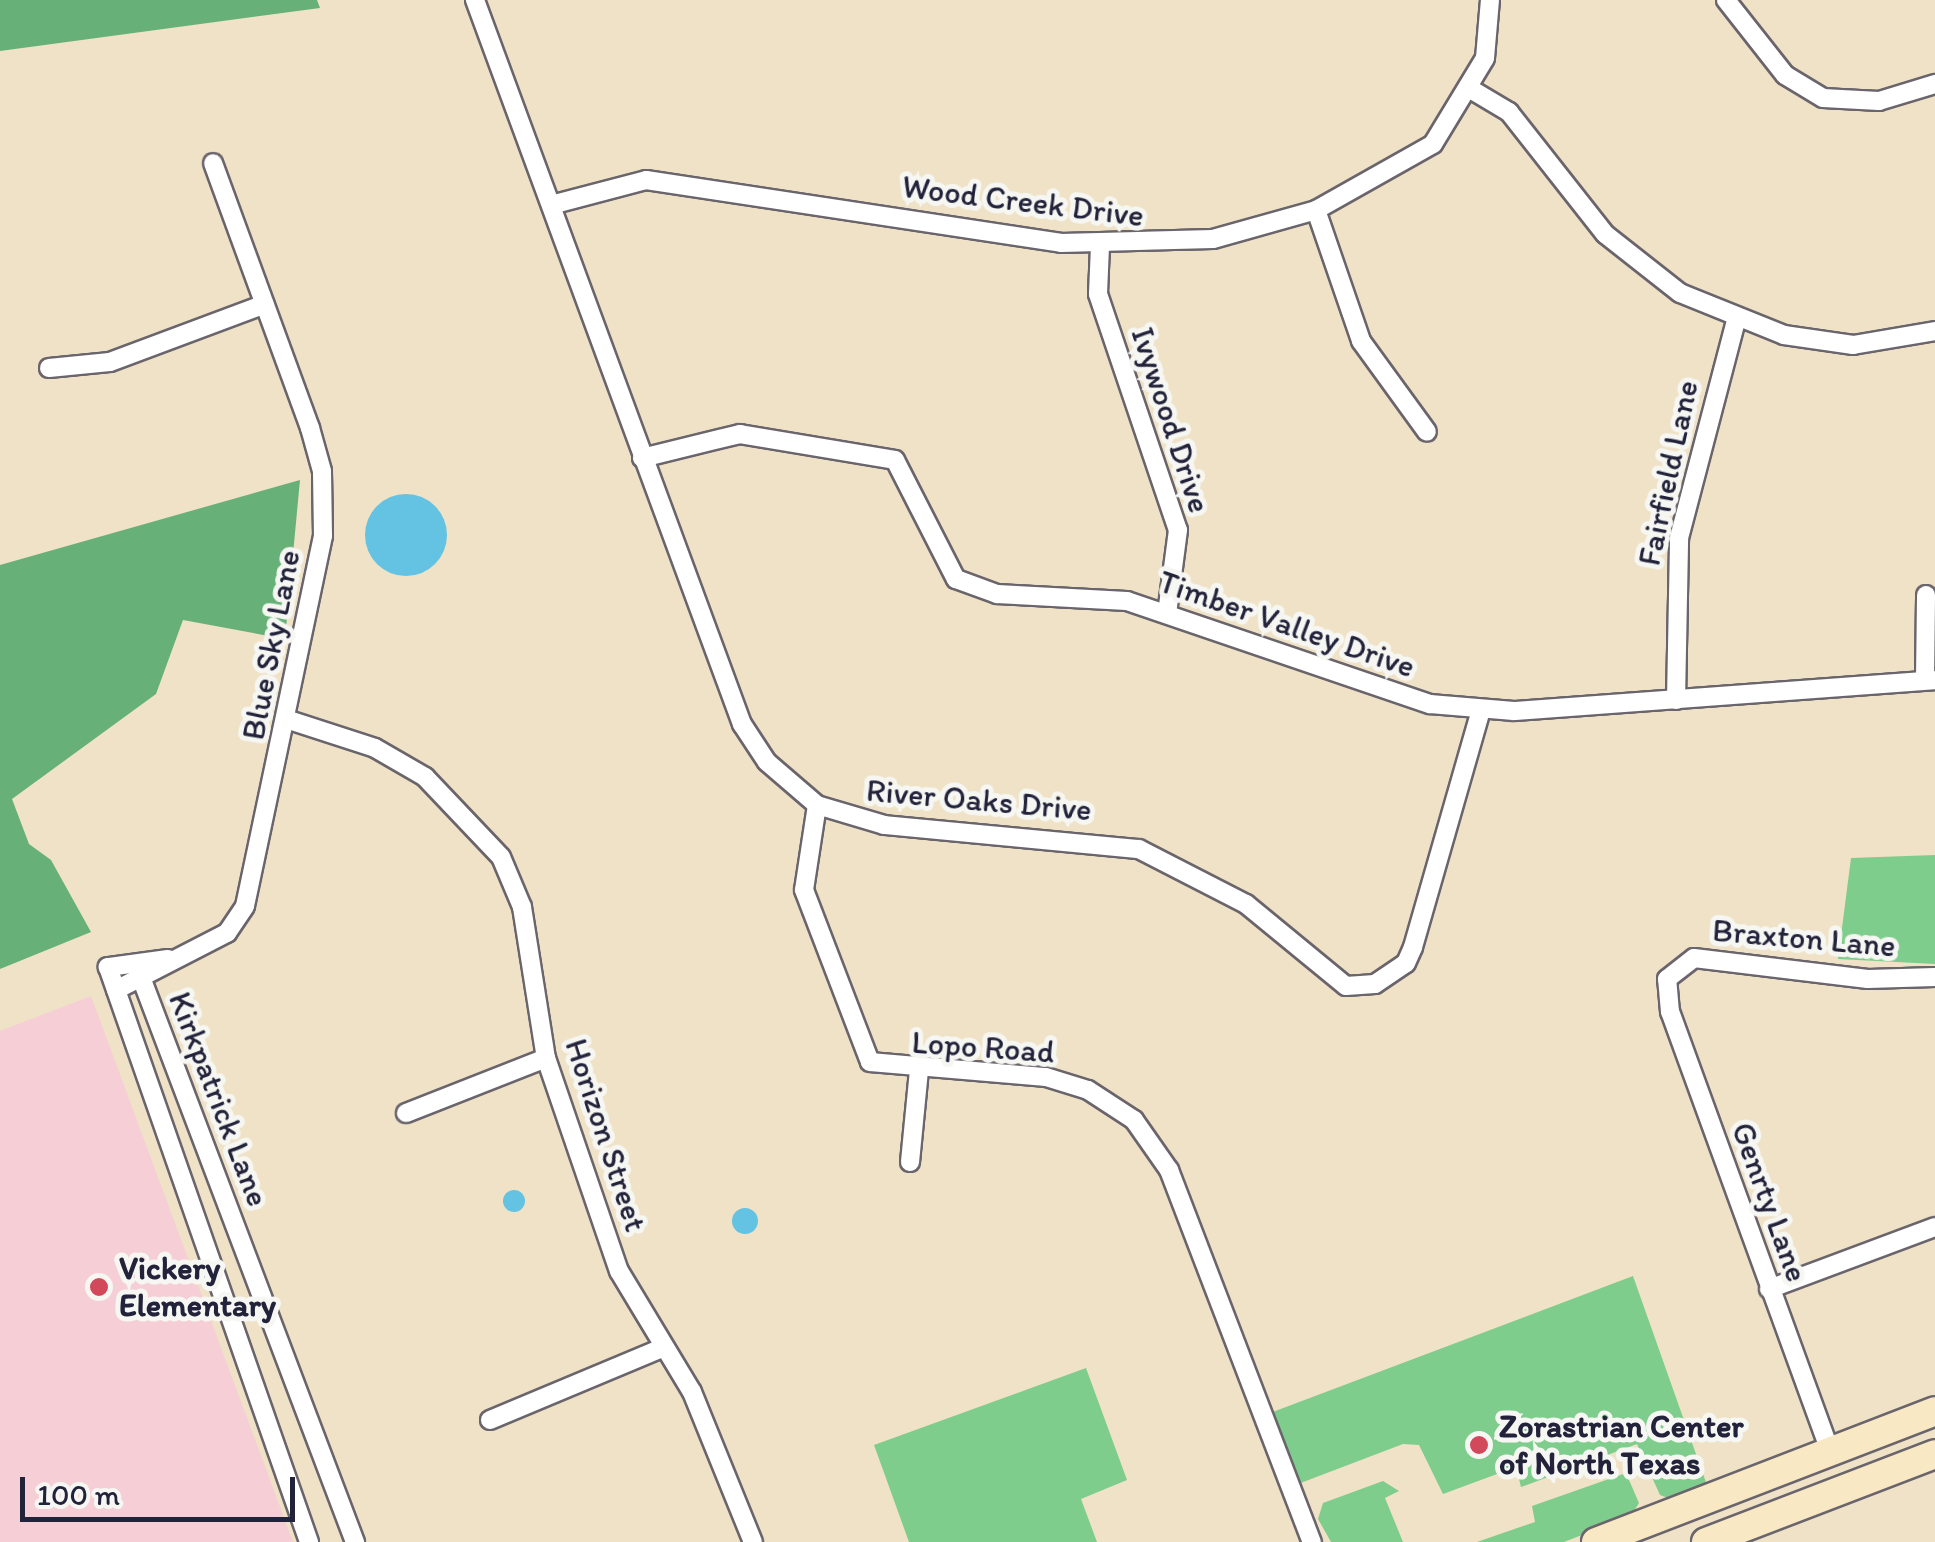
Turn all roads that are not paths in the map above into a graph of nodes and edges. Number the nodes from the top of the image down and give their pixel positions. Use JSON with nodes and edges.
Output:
{"nodes":[{"id":1,"x":475,"y":0,"type":"edge"},
{"id":2,"x":1490,"y":0,"type":"edge"},
{"id":3,"x":1726,"y":0,"type":"edge"},
{"id":4,"x":1935,"y":84,"type":"edge"},
{"id":5,"x":1472,"y":90,"type":"junction"},
{"id":6,"x":213,"y":163,"type":"dead end"},
{"id":7,"x":551,"y":205,"type":"junction"},
{"id":8,"x":1316,"y":210,"type":"junction"},
{"id":9,"x":1100,"y":246,"type":"junction"},
{"id":10,"x":265,"y":304,"type":"junction"},
{"id":11,"x":1736,"y":321,"type":"junction"},
{"id":12,"x":1935,"y":331,"type":"edge"},
{"id":13,"x":49,"y":368,"type":"dead end"},
{"id":14,"x":1427,"y":432,"type":"dead end"},
{"id":15,"x":642,"y":458,"type":"junction"},
{"id":16,"x":1926,"y":594,"type":"dead end"},
{"id":17,"x":1167,"y":613,"type":"junction"},
{"id":18,"x":1930,"y":680,"type":"edge"},
{"id":19,"x":1676,"y":700,"type":"junction"},
{"id":20,"x":1481,"y":710,"type":"junction"},
{"id":21,"x":288,"y":720,"type":"junction"},
{"id":22,"x":816,"y":805,"type":"junction"},
{"id":23,"x":134,"y":958,"type":"junction"},
{"id":24,"x":168,"y":959,"type":"junction"},
{"id":25,"x":1670,"y":970,"type":"joint"},
{"id":26,"x":1935,"y":977,"type":"edge"},
{"id":27,"x":142,"y":980,"type":"junction"},
{"id":28,"x":116,"y":990,"type":"junction"},
{"id":29,"x":546,"y":1058,"type":"junction"},
{"id":30,"x":920,"y":1071,"type":"junction"},
{"id":31,"x":406,"y":1113,"type":"dead end"},
{"id":32,"x":910,"y":1162,"type":"dead end"},
{"id":33,"x":1935,"y":1227,"type":"edge"},
{"id":34,"x":1769,"y":1290,"type":"junction"},
{"id":35,"x":660,"y":1349,"type":"junction"},
{"id":36,"x":1935,"y":1411,"type":"edge"},
{"id":37,"x":490,"y":1420,"type":"dead end"},
{"id":38,"x":1830,"y":1451,"type":"junction"},
{"id":39,"x":1935,"y":1454,"type":"edge"},
{"id":40,"x":309,"y":1542,"type":"edge"},
{"id":41,"x":355,"y":1542,"type":"edge"},
{"id":42,"x":754,"y":1542,"type":"edge"},
{"id":43,"x":1312,"y":1542,"type":"edge"},
{"id":44,"x":1596,"y":1542,"type":"edge"},
{"id":45,"x":1706,"y":1542,"type":"edge"}],
"edges":[{"from":1,"to":7,"type":"street","name":"River Oaks Drive"},
{"from":2,"to":5,"type":"street","name":"Wood Creek Drive"},
{"from":3,"to":4,"type":"street"},
{"from":5,"to":8,"type":"street","name":"Wood Creek Drive"},
{"from":5,"to":11,"type":"street"},
{"from":6,"to":10,"type":"street","name":"Blue Sky Lane"},
{"from":7,"to":9,"type":"street","name":"Wood Creek Drive"},
{"from":7,"to":15,"type":"street","name":"River Oaks Drive"},
{"from":8,"to":9,"type":"street","name":"Wood Creek Drive"},
{"from":8,"to":14,"type":"street"},
{"from":9,"to":17,"type":"street","name":"Ivywood Drive"},
{"from":10,"to":13,"type":"street"},
{"from":10,"to":21,"type":"street","name":"Blue Sky Lane"},
{"from":11,"to":12,"type":"street"},
{"from":11,"to":19,"type":"street","name":"Fairfield Lane"},
{"from":15,"to":17,"type":"street","name":"Timber Valley Drive"},
{"from":15,"to":22,"type":"street","name":"River Oaks Drive"},
{"from":16,"to":18,"type":"street"},
{"from":17,"to":20,"type":"street","name":"Timber Valley Drive"},
{"from":18,"to":19,"type":"street","name":"Timber Valley Drive"},
{"from":19,"to":20,"type":"street","name":"Timber Valley Drive"},
{"from":20,"to":22,"type":"street","name":"River Oaks Drive"},
{"from":21,"to":24,"type":"street","name":"Blue Sky Lane"},
{"from":21,"to":29,"type":"street","name":"Horizon Street"},
{"from":22,"to":30,"type":"street","name":"Lopo Road"},
{"from":23,"to":24,"type":"street","name":"Blue Sky Lane"},
{"from":23,"to":27,"type":"street","name":"Kirkpatrick Lane"},
{"from":23,"to":28,"type":"street","name":"Kirkpatrick Lane"},
{"from":24,"to":27,"type":"street","name":"Blue Sky Lane"},
{"from":25,"to":26,"type":"street","name":"Braxton Lane"},
{"from":25,"to":34,"type":"street","name":"Genrty Lane"},
{"from":27,"to":28,"type":"street","name":"Blue Sky Lane"},
{"from":27,"to":41,"type":"street","name":"Kirkpatrick Lane"},
{"from":28,"to":40,"type":"street","name":"Kirkpatrick Lane"},
{"from":29,"to":31,"type":"street"},
{"from":29,"to":35,"type":"street","name":"Horizon Street"},
{"from":30,"to":32,"type":"street"},
{"from":30,"to":43,"type":"street","name":"Lopo Road"},
{"from":33,"to":34,"type":"street"},
{"from":34,"to":38,"type":"street","name":"Genrty Lane"},
{"from":35,"to":37,"type":"street"},
{"from":35,"to":42,"type":"street","name":"Horizon Street"},
{"from":36,"to":38,"type":"main road"},
{"from":38,"to":44,"type":"main road"},
{"from":39,"to":45,"type":"main road"}]}
